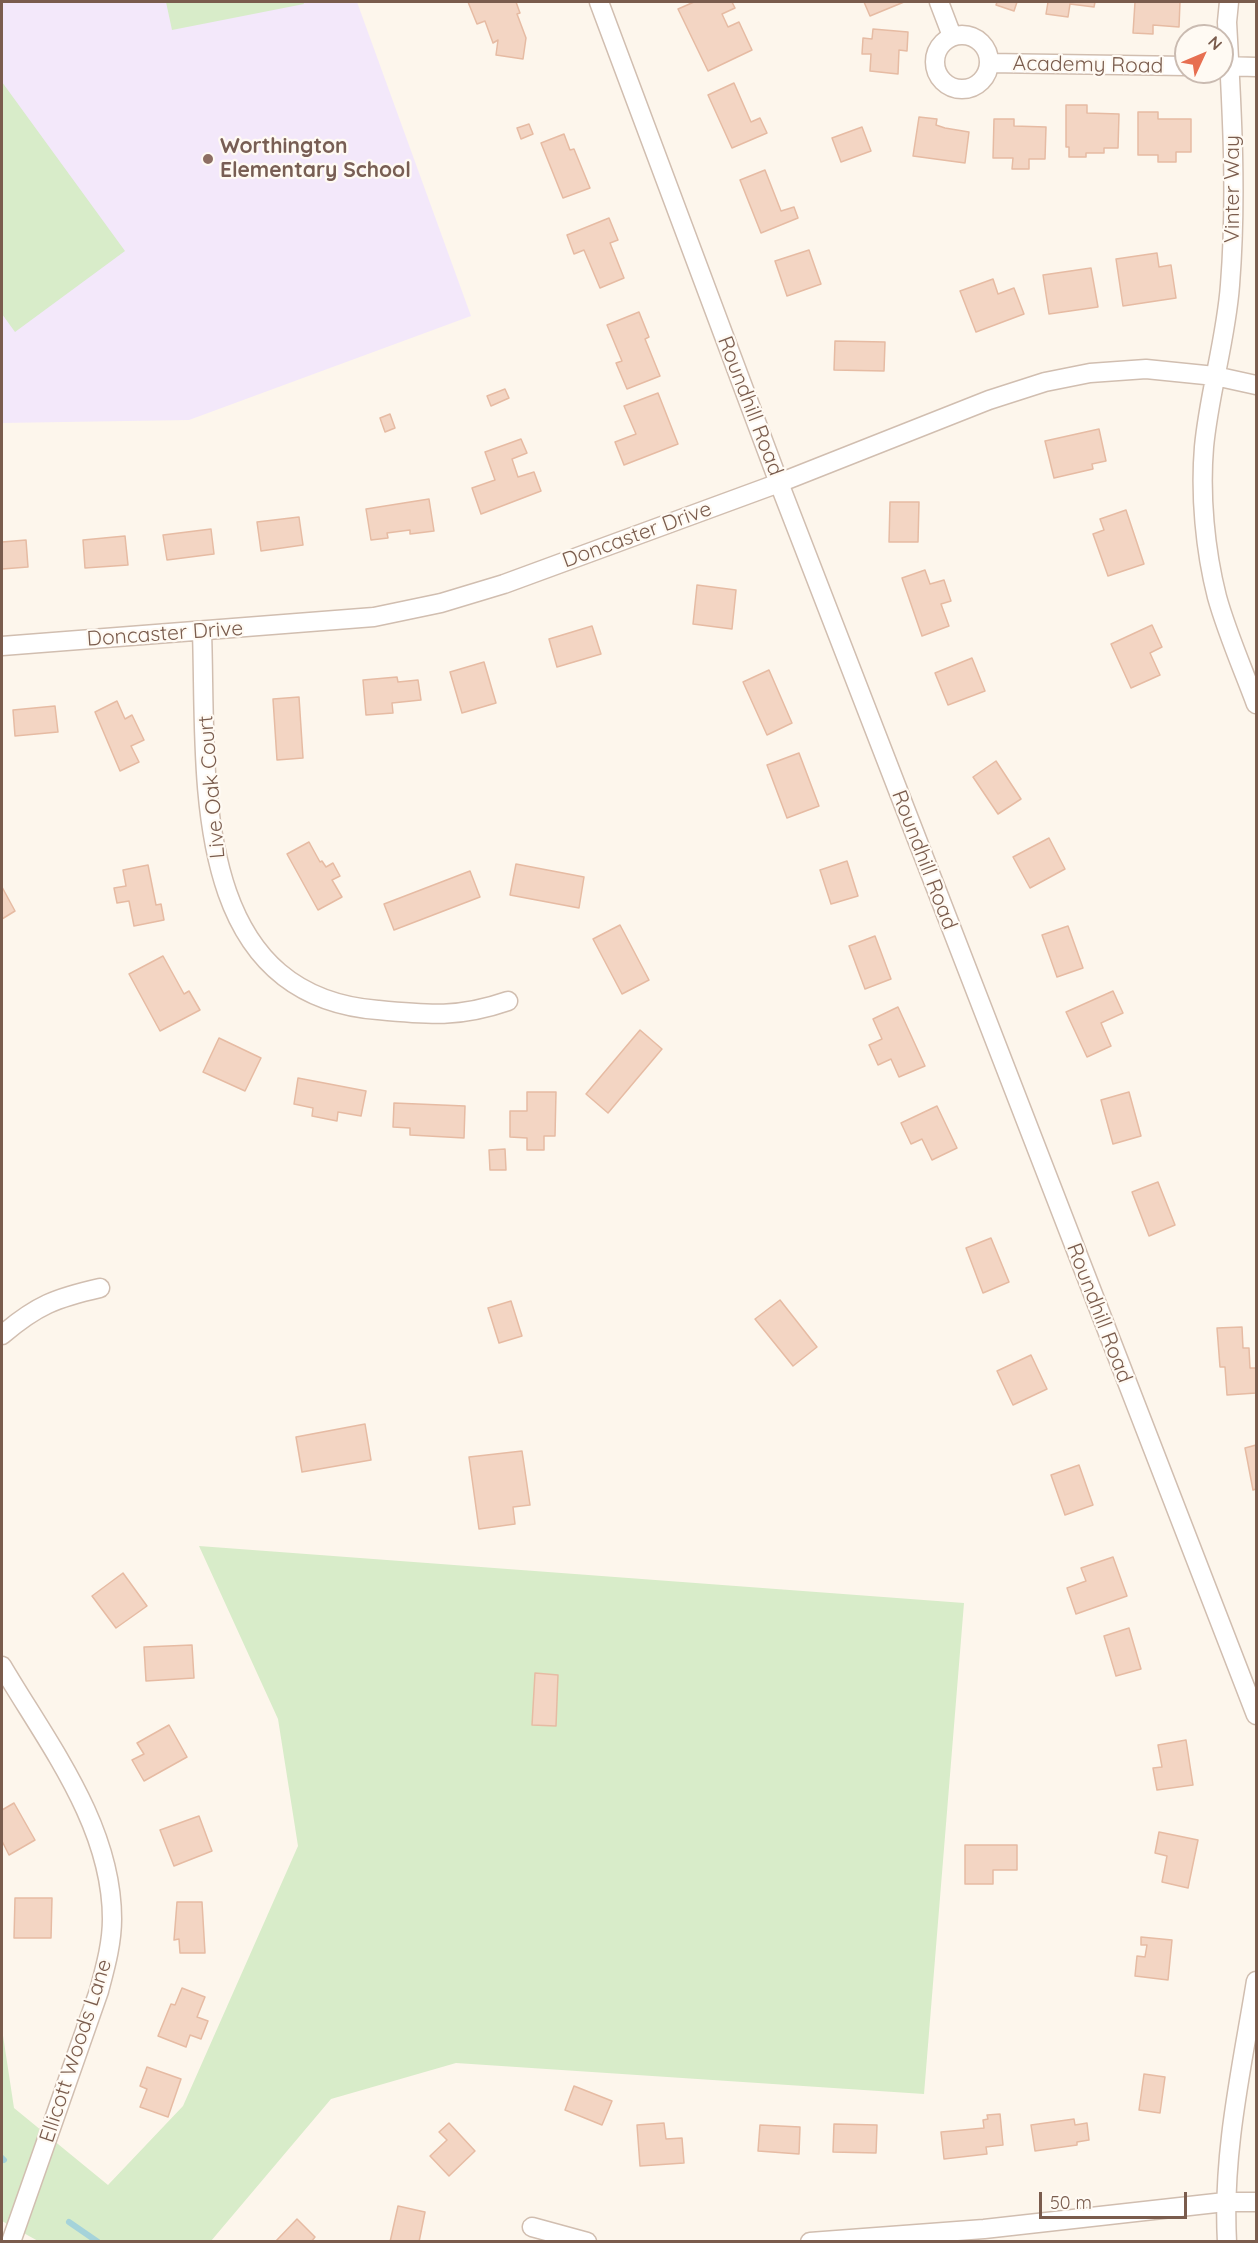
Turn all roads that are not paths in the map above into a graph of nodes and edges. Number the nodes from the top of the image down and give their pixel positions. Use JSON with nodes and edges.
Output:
{"nodes":[{"id":1,"x":599,"y":2,"type":"edge"},
{"id":2,"x":939,"y":2,"type":"edge"},
{"id":3,"x":1228,"y":2,"type":"edge"},
{"id":4,"x":1227,"y":24,"type":"edge"},
{"id":5,"x":952,"y":36,"type":"junction"},
{"id":6,"x":989,"y":63,"type":"junction"},
{"id":7,"x":1174,"y":66,"type":"edge"},
{"id":8,"x":1234,"y":66,"type":"edge"},
{"id":9,"x":1257,"y":67,"type":"edge"},
{"id":10,"x":1228,"y":84,"type":"edge"},
{"id":11,"x":1215,"y":376,"type":"junction"},
{"id":12,"x":1257,"y":385,"type":"edge"},
{"id":13,"x":779,"y":483,"type":"junction"},
{"id":14,"x":202,"y":632,"type":"junction"},
{"id":15,"x":2,"y":646,"type":"edge"},
{"id":16,"x":1257,"y":704,"type":"edge"},
{"id":17,"x":508,"y":1001,"type":"dead end"},
{"id":18,"x":100,"y":1288,"type":"dead end"},
{"id":19,"x":2,"y":1335,"type":"edge"},
{"id":20,"x":2,"y":1666,"type":"edge"},
{"id":21,"x":1250,"y":1676,"type":"edge"},
{"id":22,"x":1257,"y":1715,"type":"edge"},
{"id":23,"x":1257,"y":1980,"type":"edge"},
{"id":24,"x":1225,"y":2202,"type":"junction"},
{"id":25,"x":1257,"y":2202,"type":"edge"},
{"id":26,"x":532,"y":2227,"type":"dead end"},
{"id":27,"x":11,"y":2241,"type":"edge"},
{"id":28,"x":587,"y":2241,"type":"edge"},
{"id":29,"x":810,"y":2241,"type":"edge"},
{"id":30,"x":1227,"y":2241,"type":"edge"}],
"edges":[{"from":1,"to":13,"type":"street","name":"Roundhill Road"},
{"from":2,"to":5,"type":"street"},
{"from":3,"to":4,"type":"street","name":"Vinter Way"},
{"from":5,"to":6,"type":"street","name":"Academy Road"},
{"from":5,"to":6,"type":"street","name":"Academy Road"},
{"from":6,"to":7,"type":"street","name":"Academy Road"},
{"from":8,"to":9,"type":"street"},
{"from":10,"to":11,"type":"street","name":"Vinter Way"},
{"from":11,"to":12,"type":"street","name":"Doncaster Drive"},
{"from":11,"to":13,"type":"street","name":"Doncaster Drive"},
{"from":11,"to":16,"type":"street","name":"Vinter Way"},
{"from":13,"to":14,"type":"street","name":"Doncaster Drive"},
{"from":13,"to":21,"type":"street","name":"Roundhill Road"},
{"from":14,"to":15,"type":"street","name":"Doncaster Drive"},
{"from":14,"to":17,"type":"street","name":"Live Oak Court"},
{"from":18,"to":19,"type":"street"},
{"from":20,"to":27,"type":"street","name":"Ellicott Woods Lane"},
{"from":21,"to":22,"type":"street","name":"Roundhill Road"},
{"from":23,"to":24,"type":"street"},
{"from":24,"to":25,"type":"street"},
{"from":24,"to":29,"type":"street"},
{"from":24,"to":30,"type":"street"},
{"from":26,"to":28,"type":"street"}]}
